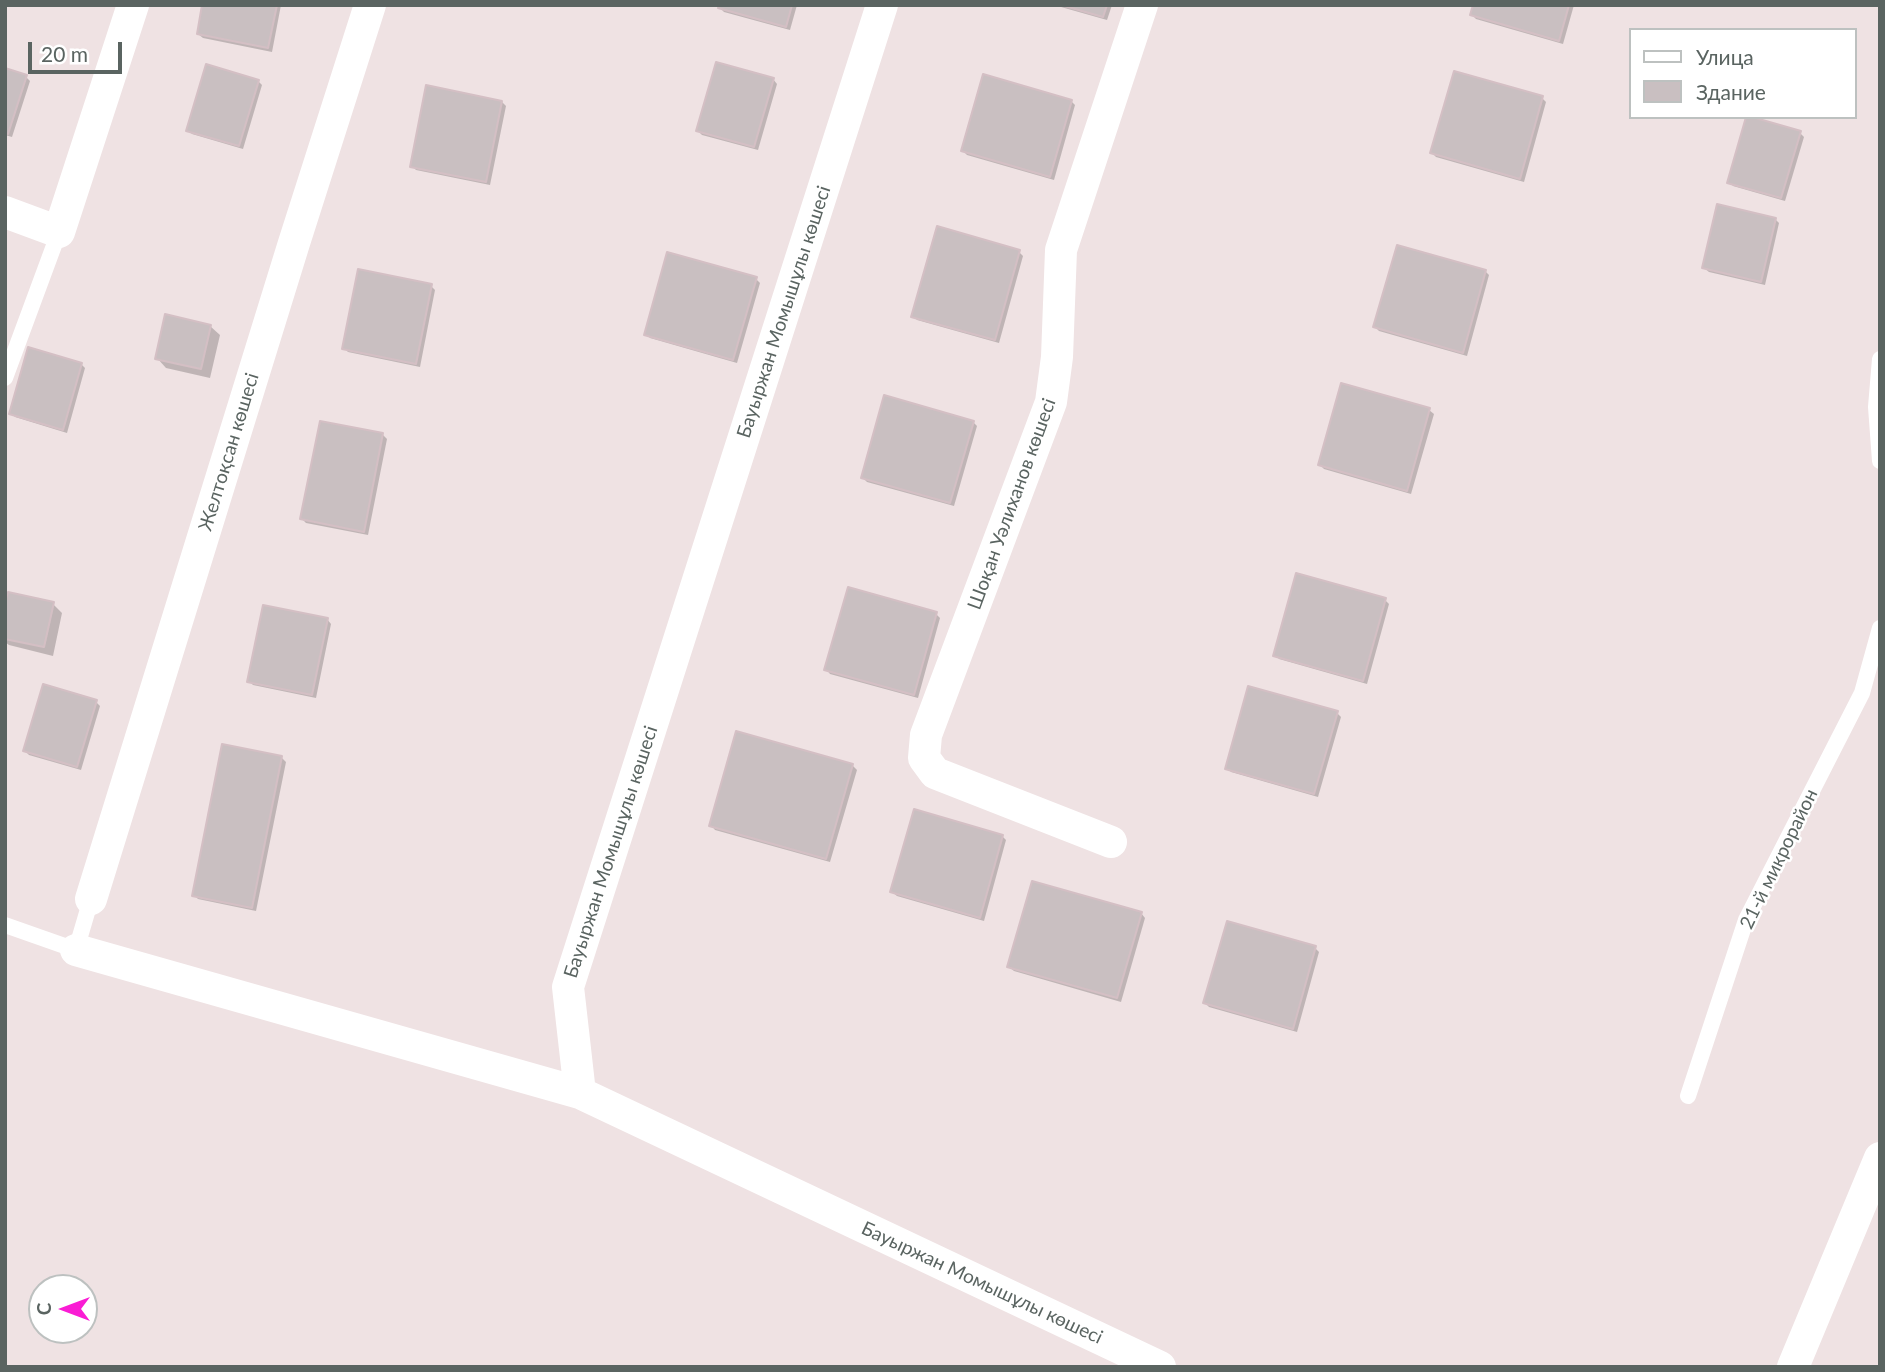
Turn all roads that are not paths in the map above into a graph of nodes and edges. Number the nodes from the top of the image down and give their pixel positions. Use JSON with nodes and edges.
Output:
{"nodes":[{"id":1,"x":133,"y":5,"type":"edge"},
{"id":2,"x":370,"y":5,"type":"edge"},
{"id":3,"x":881,"y":5,"type":"edge"},
{"id":4,"x":1142,"y":5,"type":"edge"},
{"id":5,"x":5,"y":212,"type":"edge"},
{"id":6,"x":60,"y":232,"type":"junction"},
{"id":7,"x":1880,"y":359,"type":"edge"},
{"id":8,"x":5,"y":378,"type":"edge"},
{"id":9,"x":1880,"y":461,"type":"edge"},
{"id":10,"x":1880,"y":628,"type":"edge"},
{"id":11,"x":1111,"y":842,"type":"dead end"},
{"id":12,"x":91,"y":899,"type":"joint"},
{"id":13,"x":5,"y":925,"type":"edge"},
{"id":14,"x":76,"y":950,"type":"junction"},
{"id":15,"x":580,"y":1093,"type":"junction"},
{"id":16,"x":1688,"y":1096,"type":"dead end"},
{"id":17,"x":1880,"y":1158,"type":"edge"},
{"id":18,"x":1160,"y":1367,"type":"edge"},
{"id":19,"x":1793,"y":1367,"type":"edge"}],
"edges":[{"from":1,"to":6,"type":"street"},
{"from":2,"to":12,"type":"street","name":"Желтоқсан көшесі"},
{"from":3,"to":15,"type":"street","name":"Бауыржан Момышұлы көшесі"},
{"from":4,"to":11,"type":"street","name":"Шоқан Уәлиханов көшесі"},
{"from":5,"to":6,"type":"street"},
{"from":6,"to":8,"type":"lane"},
{"from":7,"to":9,"type":"lane"},
{"from":10,"to":16,"type":"lane","name":"21-й микрорайон"},
{"from":12,"to":14,"type":"lane"},
{"from":13,"to":14,"type":"lane"},
{"from":14,"to":15,"type":"street"},
{"from":15,"to":18,"type":"street","name":"Бауыржан Момышұлы көшесі"},
{"from":17,"to":19,"type":"street"}]}
